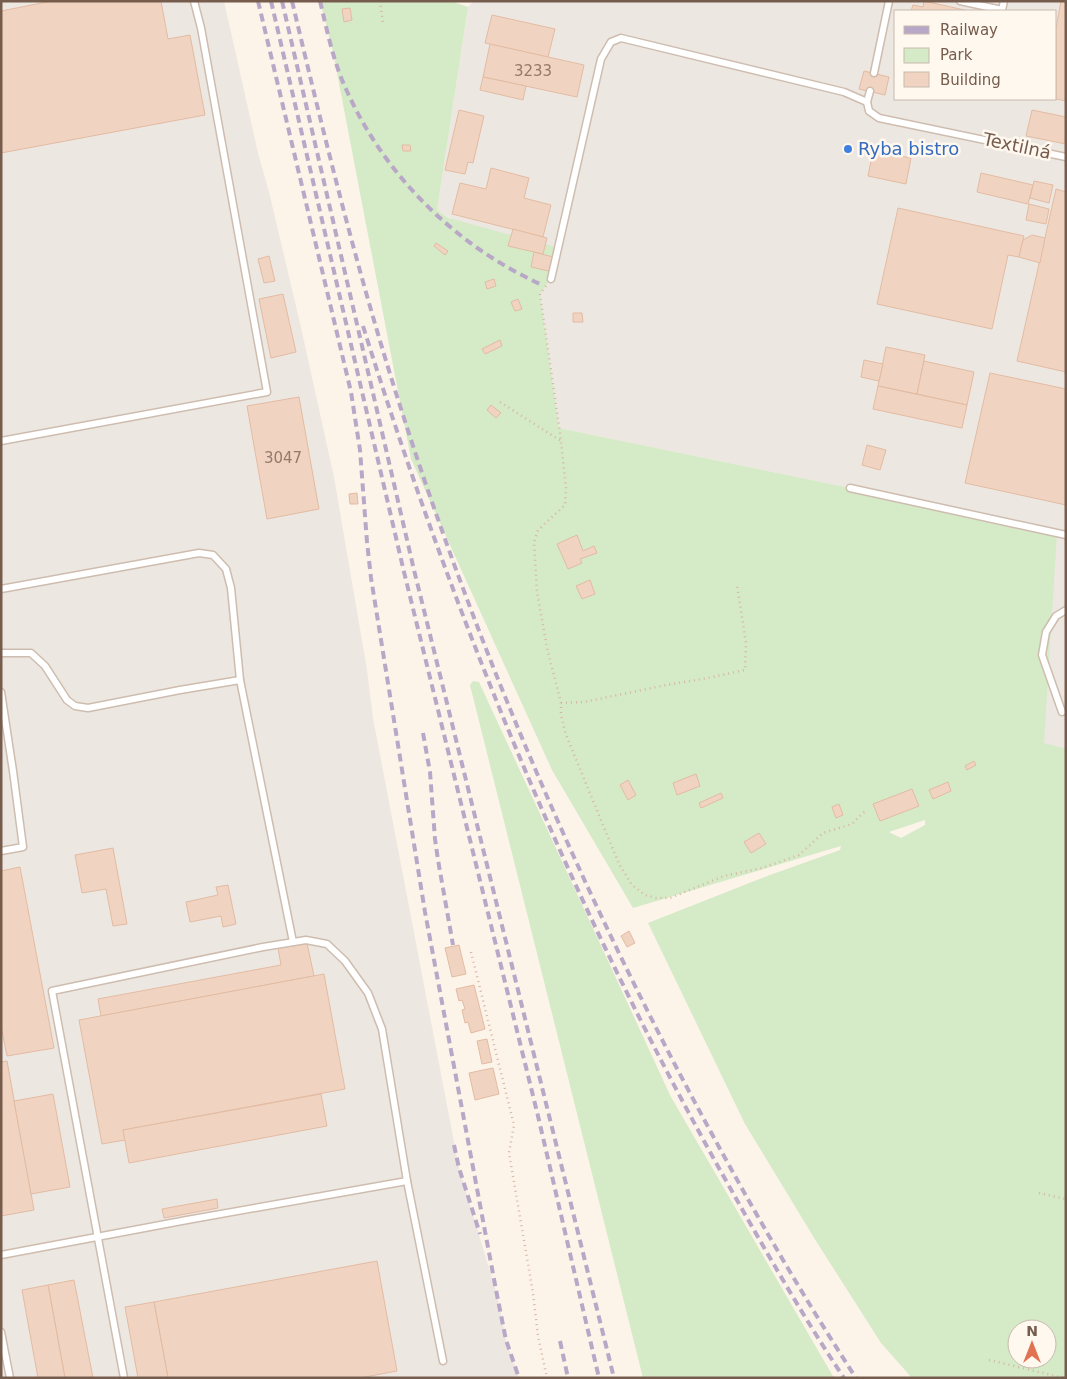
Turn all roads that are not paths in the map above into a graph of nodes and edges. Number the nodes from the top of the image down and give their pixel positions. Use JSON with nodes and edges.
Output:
{"nodes":[{"id":1,"x":194,"y":1,"type":"edge"},
{"id":2,"x":889,"y":1,"type":"edge"},
{"id":3,"x":960,"y":1,"type":"edge"},
{"id":4,"x":1004,"y":1,"type":"edge"},
{"id":5,"x":874,"y":73,"type":"dead end"},
{"id":6,"x":870,"y":91,"type":"dead end"},
{"id":7,"x":867,"y":102,"type":"junction"},
{"id":8,"x":1066,"y":157,"type":"edge"},
{"id":9,"x":552,"y":279,"type":"road end"},
{"id":10,"x":1,"y":442,"type":"edge"},
{"id":11,"x":850,"y":488,"type":"dead end"},
{"id":12,"x":1066,"y":534,"type":"edge"},
{"id":13,"x":1,"y":589,"type":"edge"},
{"id":14,"x":1066,"y":610,"type":"edge"},
{"id":15,"x":1,"y":653,"type":"edge"},
{"id":16,"x":240,"y":680,"type":"junction"},
{"id":17,"x":1,"y":692,"type":"edge"},
{"id":18,"x":1062,"y":712,"type":"dead end"},
{"id":19,"x":1,"y":851,"type":"edge"},
{"id":20,"x":293,"y":942,"type":"junction"},
{"id":21,"x":407,"y":1181,"type":"junction"},
{"id":22,"x":98,"y":1236,"type":"junction"},
{"id":23,"x":1,"y":1255,"type":"edge"},
{"id":24,"x":1,"y":1332,"type":"edge"},
{"id":25,"x":443,"y":1361,"type":"dead end"},
{"id":26,"x":10,"y":1378,"type":"edge"},
{"id":27,"x":124,"y":1378,"type":"edge"}],
"edges":[{"from":1,"to":10,"type":"lane"},
{"from":2,"to":5,"type":"lane"},
{"from":3,"to":4,"type":"lane"},
{"from":6,"to":7,"type":"lane"},
{"from":7,"to":8,"type":"lane","name":"Textilná"},
{"from":7,"to":9,"type":"lane"},
{"from":11,"to":12,"type":"lane"},
{"from":13,"to":16,"type":"lane"},
{"from":14,"to":18,"type":"lane"},
{"from":15,"to":16,"type":"lane"},
{"from":16,"to":20,"type":"lane"},
{"from":17,"to":19,"type":"lane"},
{"from":20,"to":21,"type":"lane"},
{"from":20,"to":22,"type":"lane"},
{"from":21,"to":22,"type":"lane"},
{"from":21,"to":25,"type":"lane"},
{"from":22,"to":23,"type":"lane"},
{"from":22,"to":27,"type":"lane"},
{"from":24,"to":26,"type":"lane"}]}
